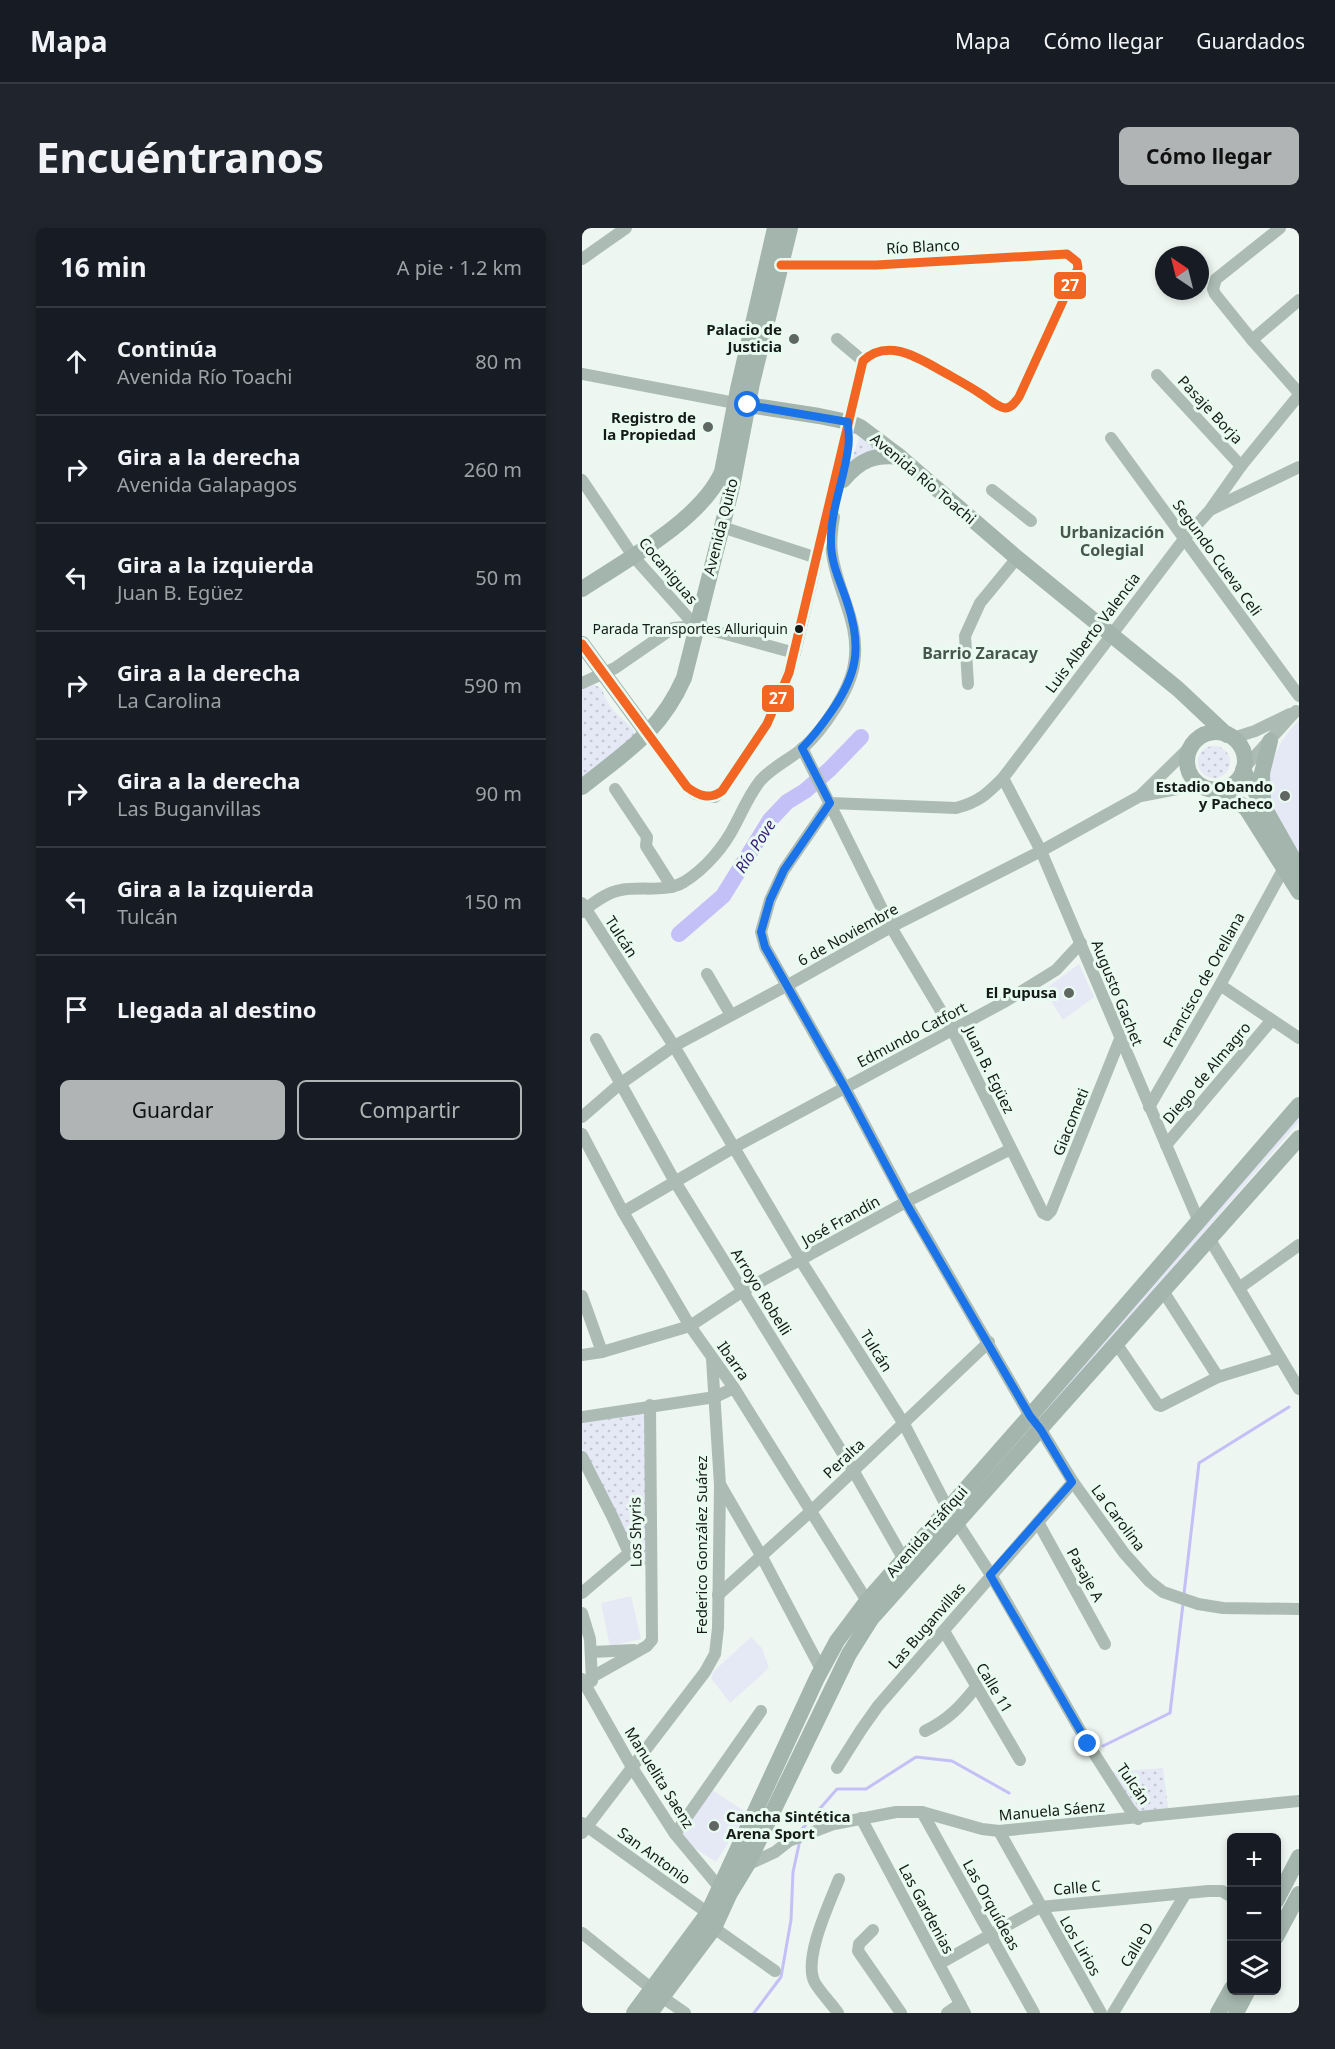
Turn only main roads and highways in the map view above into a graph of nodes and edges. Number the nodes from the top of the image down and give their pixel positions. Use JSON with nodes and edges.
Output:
{"nodes":[{"id":1,"x":775,"y":228,"type":"edge"},
{"id":2,"x":780,"y":228,"type":"edge"},
{"id":3,"x":788,"y":228,"type":"edge"},
{"id":4,"x":778,"y":262,"type":"junction"},
{"id":5,"x":742,"y":404,"type":"junction"},
{"id":6,"x":900,"y":457,"type":"junction"},
{"id":7,"x":843,"y":480,"type":"road end"},
{"id":8,"x":682,"y":521,"type":"junction"},
{"id":9,"x":715,"y":556,"type":"junction"},
{"id":10,"x":582,"y":589,"type":"edge"},
{"id":11,"x":582,"y":644,"type":"edge"},
{"id":12,"x":1178,"y":688,"type":"junction"},
{"id":13,"x":648,"y":734,"type":"junction"},
{"id":14,"x":1230,"y":736,"type":"junction"},
{"id":15,"x":1270,"y":741,"type":"road end"},
{"id":16,"x":1192,"y":744,"type":"junction"},
{"id":17,"x":1243,"y":769,"type":"junction"},
{"id":18,"x":582,"y":787,"type":"edge"},
{"id":19,"x":1210,"y":789,"type":"junction"},
{"id":20,"x":1266,"y":813,"type":"junction"},
{"id":21,"x":1292,"y":869,"type":"edge"},
{"id":22,"x":1299,"y":892,"type":"edge"},
{"id":23,"x":1299,"y":1104,"type":"edge"},
{"id":24,"x":1299,"y":1138,"type":"edge"},
{"id":25,"x":1299,"y":1857,"type":"edge"},
{"id":26,"x":1281,"y":1891,"type":"edge"},
{"id":27,"x":1299,"y":1894,"type":"edge"},
{"id":28,"x":711,"y":1920,"type":"junction"},
{"id":29,"x":1281,"y":1928,"type":"edge"},
{"id":30,"x":657,"y":1993,"type":"junction"},
{"id":31,"x":1228,"y":1995,"type":"edge"},
{"id":32,"x":634,"y":2013,"type":"edge"},
{"id":33,"x":650,"y":2013,"type":"edge"},
{"id":34,"x":1218,"y":2013,"type":"edge"}],
"edges":[{"from":1,"to":5,"type":"main road","name":"Avenida Quito"},
{"from":2,"to":4,"type":"main road"},
{"from":3,"to":4,"type":"main road","name":"Avenida Quito"},
{"from":4,"to":5,"type":"main road","name":"Avenida Quito"},
{"from":5,"to":6,"type":"main road","name":"Avenida Río Toachi"},
{"from":5,"to":8,"type":"main road"},
{"from":5,"to":9,"type":"main road","name":"Avenida Quito"},
{"from":6,"to":7,"type":"main road"},
{"from":6,"to":12,"type":"main road","name":"Avenida Río Toachi"},
{"from":8,"to":9,"type":"main road"},
{"from":8,"to":10,"type":"main road"},
{"from":9,"to":13,"type":"main road","name":"Avenida Quito"},
{"from":11,"to":13,"type":"main road"},
{"from":12,"to":14,"type":"main road","name":"Avenida Río Toachi"},
{"from":12,"to":16,"type":"main road","name":"Avenida Río Toachi"},
{"from":13,"to":18,"type":"main road","name":"Avenida Quito"},
{"from":14,"to":16,"type":"main road"},
{"from":14,"to":17,"type":"main road"},
{"from":15,"to":20,"type":"main road"},
{"from":16,"to":19,"type":"main road"},
{"from":17,"to":19,"type":"main road"},
{"from":17,"to":20,"type":"main road"},
{"from":19,"to":21,"type":"main road"},
{"from":20,"to":21,"type":"main road"},
{"from":21,"to":22,"type":"main road"},
{"from":23,"to":28,"type":"main road","name":"Avenida Tsáfiqui"},
{"from":24,"to":28,"type":"main road","name":"Avenida Tsáfiqui"},
{"from":25,"to":26,"type":"main road"},
{"from":27,"to":29,"type":"main road"},
{"from":28,"to":30,"type":"main road","name":"Avenida Tsáfiqui"},
{"from":30,"to":32,"type":"main road","name":"Avenida Tsáfiqui"},
{"from":30,"to":33,"type":"main road","name":"Avenida Tsáfiqui"},
{"from":31,"to":34,"type":"main road"}]}
